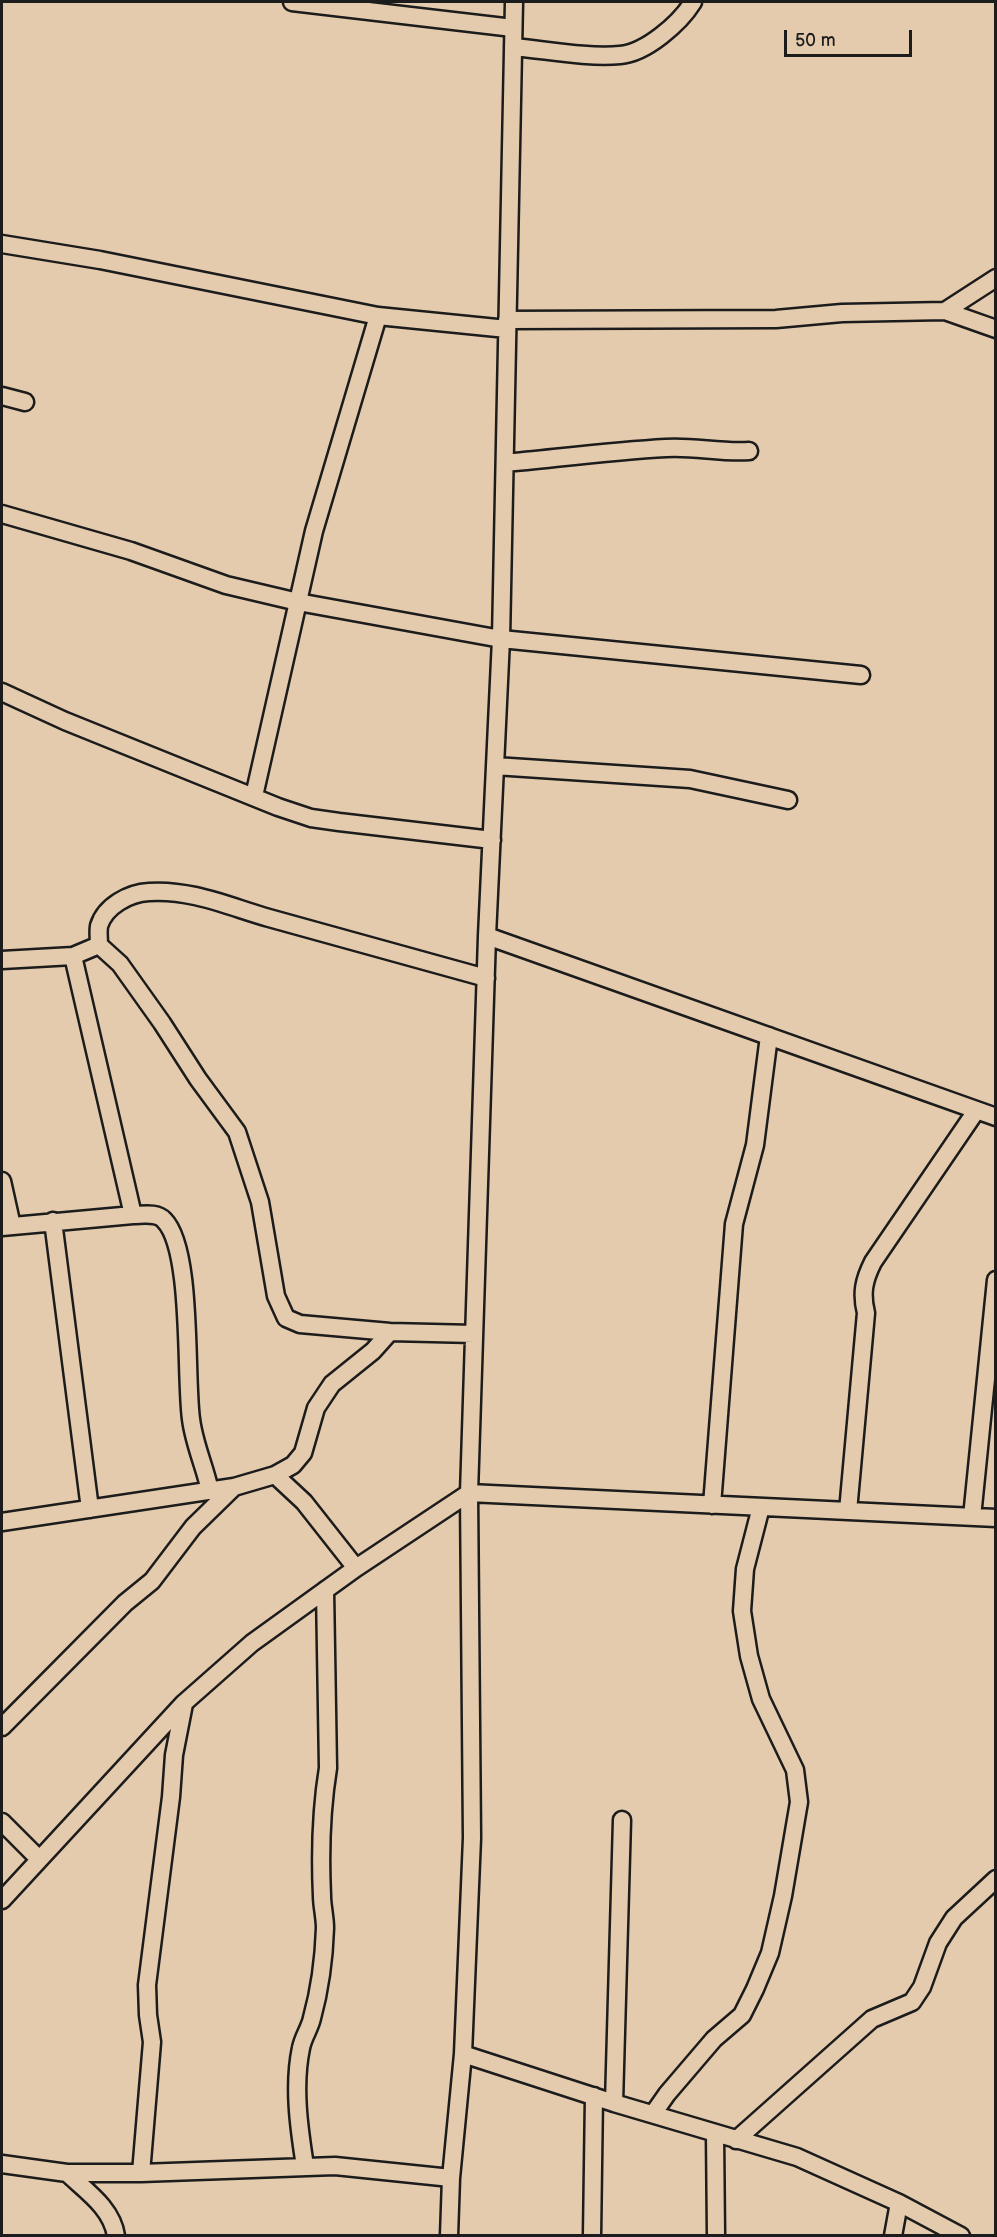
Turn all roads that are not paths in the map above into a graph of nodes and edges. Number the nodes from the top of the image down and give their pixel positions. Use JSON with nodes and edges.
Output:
{"nodes":[{"id":1,"x":292,"y":2,"type":"edge"},
{"id":2,"x":514,"y":2,"type":"edge"},
{"id":3,"x":693,"y":2,"type":"edge"},
{"id":4,"x":513,"y":28,"type":"junction"},
{"id":5,"x":513,"y":47,"type":"junction"},
{"id":6,"x":2,"y":244,"type":"edge"},
{"id":7,"x":996,"y":278,"type":"edge"},
{"id":8,"x":945,"y":310,"type":"junction"},
{"id":9,"x":378,"y":316,"type":"junction"},
{"id":10,"x":507,"y":324,"type":"junction"},
{"id":11,"x":996,"y":329,"type":"edge"},
{"id":12,"x":2,"y":396,"type":"edge"},
{"id":13,"x":25,"y":402,"type":"dead end"},
{"id":14,"x":748,"y":451,"type":"dead end"},
{"id":15,"x":505,"y":463,"type":"junction"},
{"id":16,"x":2,"y":514,"type":"edge"},
{"id":17,"x":298,"y":602,"type":"junction"},
{"id":18,"x":501,"y":639,"type":"junction"},
{"id":19,"x":861,"y":675,"type":"dead end"},
{"id":20,"x":2,"y":692,"type":"edge"},
{"id":21,"x":495,"y":766,"type":"junction"},
{"id":22,"x":254,"y":796,"type":"junction"},
{"id":23,"x":788,"y":800,"type":"dead end"},
{"id":24,"x":492,"y":840,"type":"junction"},
{"id":25,"x":487,"y":936,"type":"junction"},
{"id":26,"x":99,"y":945,"type":"junction"},
{"id":27,"x":73,"y":956,"type":"junction"},
{"id":28,"x":2,"y":960,"type":"edge"},
{"id":29,"x":486,"y":978,"type":"junction"},
{"id":30,"x":769,"y":1035,"type":"junction"},
{"id":31,"x":976,"y":1111,"type":"junction"},
{"id":32,"x":996,"y":1117,"type":"edge"},
{"id":33,"x":2,"y":1181,"type":"edge"},
{"id":34,"x":133,"y":1215,"type":"junction"},
{"id":35,"x":53,"y":1221,"type":"junction"},
{"id":36,"x":7,"y":1226,"type":"edge"},
{"id":37,"x":996,"y":1280,"type":"edge"},
{"id":38,"x":390,"y":1332,"type":"junction"},
{"id":39,"x":474,"y":1334,"type":"junction"},
{"id":40,"x":275,"y":1475,"type":"junction"},
{"id":41,"x":234,"y":1487,"type":"junction"},
{"id":42,"x":210,"y":1491,"type":"junction"},
{"id":43,"x":469,"y":1493,"type":"junction"},
{"id":44,"x":712,"y":1505,"type":"junction"},
{"id":45,"x":761,"y":1507,"type":"junction"},
{"id":46,"x":90,"y":1509,"type":"junction"},
{"id":47,"x":848,"y":1511,"type":"junction"},
{"id":48,"x":972,"y":1517,"type":"junction"},
{"id":49,"x":996,"y":1518,"type":"edge"},
{"id":50,"x":2,"y":1522,"type":"edge"},
{"id":51,"x":356,"y":1569,"type":"junction"},
{"id":52,"x":325,"y":1590,"type":"junction"},
{"id":53,"x":184,"y":1703,"type":"junction"},
{"id":54,"x":2,"y":1728,"type":"edge"},
{"id":55,"x":621,"y":1820,"type":"dead end"},
{"id":56,"x":2,"y":1822,"type":"edge"},
{"id":57,"x":39,"y":1859,"type":"junction"},
{"id":58,"x":996,"y":1878,"type":"edge"},
{"id":59,"x":2,"y":1900,"type":"edge"},
{"id":60,"x":463,"y":2054,"type":"junction"},
{"id":61,"x":594,"y":2096,"type":"junction"},
{"id":62,"x":614,"y":2103,"type":"junction"},
{"id":63,"x":653,"y":2114,"type":"junction"},
{"id":64,"x":716,"y":2134,"type":"junction"},
{"id":65,"x":736,"y":2140,"type":"junction"},
{"id":66,"x":2,"y":2164,"type":"edge"},
{"id":67,"x":305,"y":2166,"type":"junction"},
{"id":68,"x":67,"y":2173,"type":"junction"},
{"id":69,"x":141,"y":2173,"type":"junction"},
{"id":70,"x":451,"y":2178,"type":"junction"},
{"id":71,"x":899,"y":2203,"type":"junction"},
{"id":72,"x":116,"y":2235,"type":"edge"},
{"id":73,"x":449,"y":2235,"type":"edge"},
{"id":74,"x":592,"y":2235,"type":"edge"},
{"id":75,"x":716,"y":2235,"type":"edge"},
{"id":76,"x":893,"y":2235,"type":"edge"},
{"id":77,"x":961,"y":2235,"type":"edge"}],
"edges":[{"from":1,"to":4,"type":"street"},
{"from":2,"to":4,"type":"street"},
{"from":3,"to":5,"type":"street"},
{"from":4,"to":5,"type":"street"},
{"from":5,"to":10,"type":"street"},
{"from":6,"to":9,"type":"street"},
{"from":7,"to":8,"type":"street"},
{"from":8,"to":10,"type":"street"},
{"from":8,"to":11,"type":"street"},
{"from":9,"to":10,"type":"street"},
{"from":9,"to":17,"type":"street"},
{"from":10,"to":15,"type":"street"},
{"from":12,"to":13,"type":"street"},
{"from":14,"to":15,"type":"street"},
{"from":15,"to":18,"type":"street"},
{"from":16,"to":17,"type":"street"},
{"from":17,"to":18,"type":"street"},
{"from":17,"to":22,"type":"street"},
{"from":18,"to":19,"type":"street"},
{"from":18,"to":21,"type":"street"},
{"from":20,"to":22,"type":"street"},
{"from":21,"to":23,"type":"street"},
{"from":21,"to":24,"type":"street"},
{"from":22,"to":24,"type":"street"},
{"from":24,"to":25,"type":"street"},
{"from":25,"to":29,"type":"street"},
{"from":25,"to":30,"type":"street"},
{"from":26,"to":27,"type":"street"},
{"from":26,"to":29,"type":"street"},
{"from":26,"to":38,"type":"street"},
{"from":27,"to":28,"type":"street"},
{"from":27,"to":34,"type":"street"},
{"from":29,"to":39,"type":"street"},
{"from":30,"to":31,"type":"street"},
{"from":30,"to":44,"type":"street"},
{"from":31,"to":32,"type":"street"},
{"from":31,"to":47,"type":"street"},
{"from":33,"to":36,"type":"street"},
{"from":34,"to":35,"type":"street"},
{"from":34,"to":42,"type":"street"},
{"from":35,"to":36,"type":"street"},
{"from":35,"to":46,"type":"street"},
{"from":37,"to":48,"type":"street"},
{"from":38,"to":39,"type":"street"},
{"from":38,"to":40,"type":"street"},
{"from":39,"to":43,"type":"street"},
{"from":40,"to":41,"type":"street"},
{"from":40,"to":51,"type":"street"},
{"from":41,"to":42,"type":"street"},
{"from":41,"to":54,"type":"street"},
{"from":42,"to":46,"type":"street"},
{"from":43,"to":44,"type":"street"},
{"from":43,"to":51,"type":"street"},
{"from":43,"to":60,"type":"street"},
{"from":44,"to":45,"type":"street"},
{"from":45,"to":47,"type":"street"},
{"from":45,"to":63,"type":"street"},
{"from":46,"to":50,"type":"street"},
{"from":47,"to":48,"type":"street"},
{"from":48,"to":49,"type":"street"},
{"from":51,"to":52,"type":"street"},
{"from":52,"to":53,"type":"street"},
{"from":52,"to":67,"type":"street"},
{"from":53,"to":57,"type":"street"},
{"from":53,"to":69,"type":"street"},
{"from":55,"to":62,"type":"street"},
{"from":56,"to":57,"type":"street"},
{"from":57,"to":59,"type":"street"},
{"from":58,"to":65,"type":"street"},
{"from":60,"to":61,"type":"street"},
{"from":60,"to":70,"type":"street"},
{"from":61,"to":62,"type":"street"},
{"from":61,"to":74,"type":"street"},
{"from":62,"to":63,"type":"street"},
{"from":63,"to":64,"type":"street"},
{"from":64,"to":65,"type":"street"},
{"from":64,"to":75,"type":"street"},
{"from":65,"to":71,"type":"street"},
{"from":66,"to":68,"type":"street"},
{"from":67,"to":69,"type":"street"},
{"from":67,"to":70,"type":"street"},
{"from":68,"to":69,"type":"street"},
{"from":68,"to":72,"type":"street"},
{"from":70,"to":73,"type":"street"},
{"from":71,"to":76,"type":"street"},
{"from":71,"to":77,"type":"street"}]}
